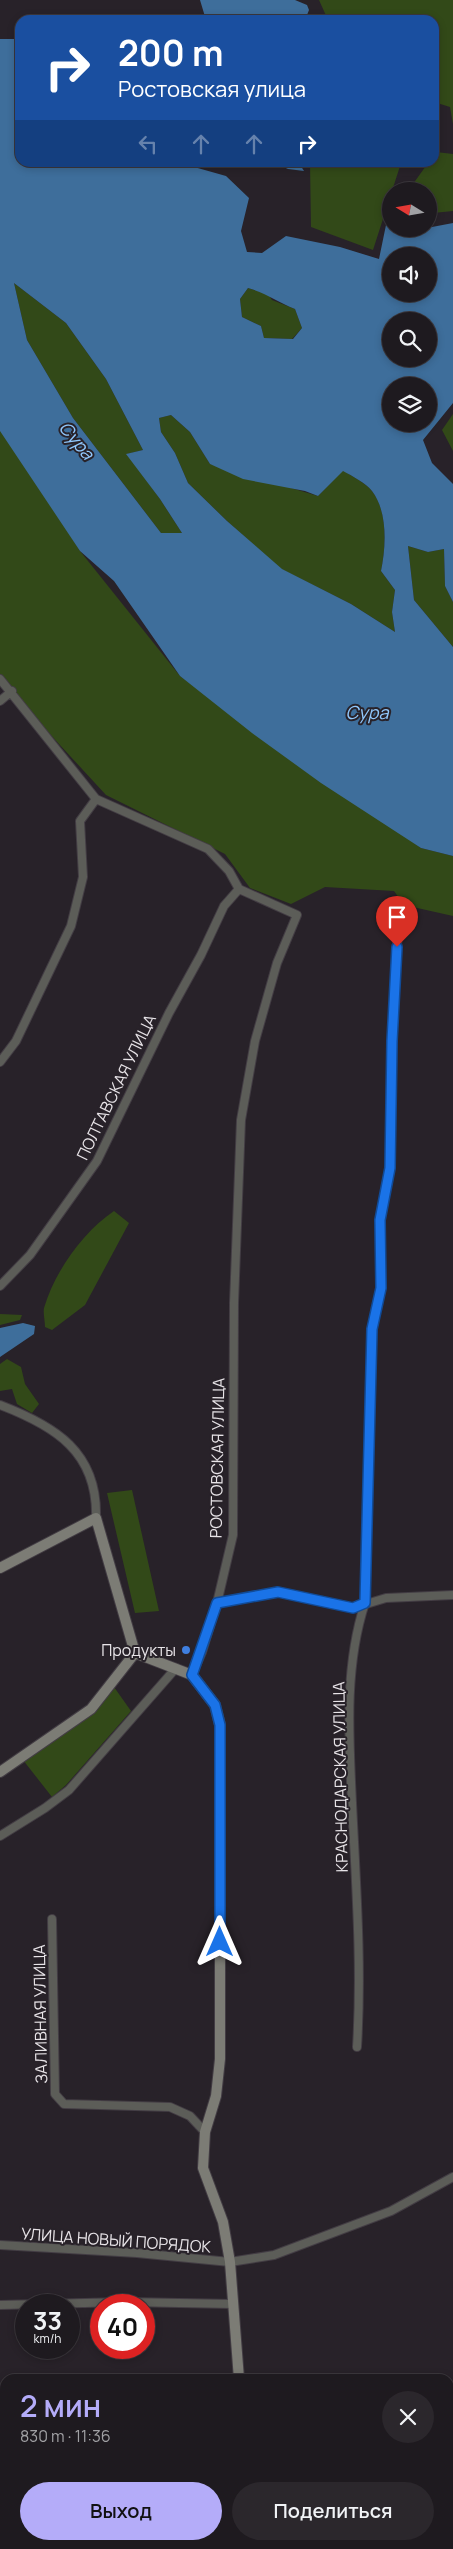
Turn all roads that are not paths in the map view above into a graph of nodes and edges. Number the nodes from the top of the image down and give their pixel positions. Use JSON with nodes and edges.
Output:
{"nodes":[{"id":1,"x":0,"y":679,"type":"edge"},
{"id":2,"x":12,"y":691,"type":"junction"},
{"id":3,"x":0,"y":701,"type":"edge"},
{"id":4,"x":96,"y":799,"type":"junction"},
{"id":5,"x":239,"y":889,"type":"junction"},
{"id":6,"x":399,"y":910,"type":"dead end"},
{"id":7,"x":0,"y":1062,"type":"edge"},
{"id":8,"x":0,"y":1286,"type":"edge"},
{"id":9,"x":0,"y":1405,"type":"edge"},
{"id":10,"x":96,"y":1518,"type":"junction"},
{"id":11,"x":0,"y":1568,"type":"edge"},
{"id":12,"x":453,"y":1595,"type":"edge"},
{"id":13,"x":217,"y":1603,"type":"junction"},
{"id":14,"x":365,"y":1603,"type":"junction"},
{"id":15,"x":135,"y":1653,"type":"junction"},
{"id":16,"x":176,"y":1668,"type":"junction"},
{"id":17,"x":192,"y":1675,"type":"junction"},
{"id":18,"x":0,"y":1772,"type":"edge"},
{"id":19,"x":0,"y":1836,"type":"edge"},
{"id":20,"x":52,"y":1919,"type":"dead end"},
{"id":21,"x":357,"y":2047,"type":"dead end"},
{"id":22,"x":206,"y":2132,"type":"junction"},
{"id":23,"x":453,"y":2177,"type":"edge"},
{"id":24,"x":0,"y":2245,"type":"edge"},
{"id":25,"x":230,"y":2262,"type":"junction"},
{"id":26,"x":0,"y":2304,"type":"edge"},
{"id":27,"x":233,"y":2304,"type":"junction"},
{"id":28,"x":239,"y":2374,"type":"edge"}],
"edges":[{"from":1,"to":2,"type":"street"},
{"from":2,"to":3,"type":"street"},
{"from":2,"to":4,"type":"street"},
{"from":4,"to":5,"type":"street"},
{"from":4,"to":7,"type":"street"},
{"from":5,"to":8,"type":"street","name":"ПОЛТАВСКАЯ УЛИЦА"},
{"from":5,"to":13,"type":"street","name":"РОСТОВСКАЯ УЛИЦА"},
{"from":6,"to":14,"type":"street","name":"КРАСНОДАРСКАЯ УЛИЦА"},
{"from":9,"to":10,"type":"street"},
{"from":10,"to":11,"type":"street"},
{"from":10,"to":15,"type":"street"},
{"from":12,"to":14,"type":"street"},
{"from":13,"to":14,"type":"street"},
{"from":13,"to":17,"type":"street","name":"РОСТОВСКАЯ УЛИЦА"},
{"from":14,"to":21,"type":"street","name":"КРАСНОДАРСКАЯ УЛИЦА"},
{"from":15,"to":16,"type":"street"},
{"from":15,"to":18,"type":"street"},
{"from":16,"to":17,"type":"street"},
{"from":16,"to":19,"type":"street"},
{"from":17,"to":22,"type":"street"},
{"from":20,"to":22,"type":"street","name":"ЗАЛИВНАЯ УЛИЦА"},
{"from":22,"to":25,"type":"street"},
{"from":23,"to":25,"type":"street","name":"УЛИЦА НОВЫЙ ПОРЯДОК"},
{"from":24,"to":25,"type":"street","name":"УЛИЦА НОВЫЙ ПОРЯДОК"},
{"from":25,"to":27,"type":"street"},
{"from":26,"to":27,"type":"street"},
{"from":27,"to":28,"type":"street"}]}
